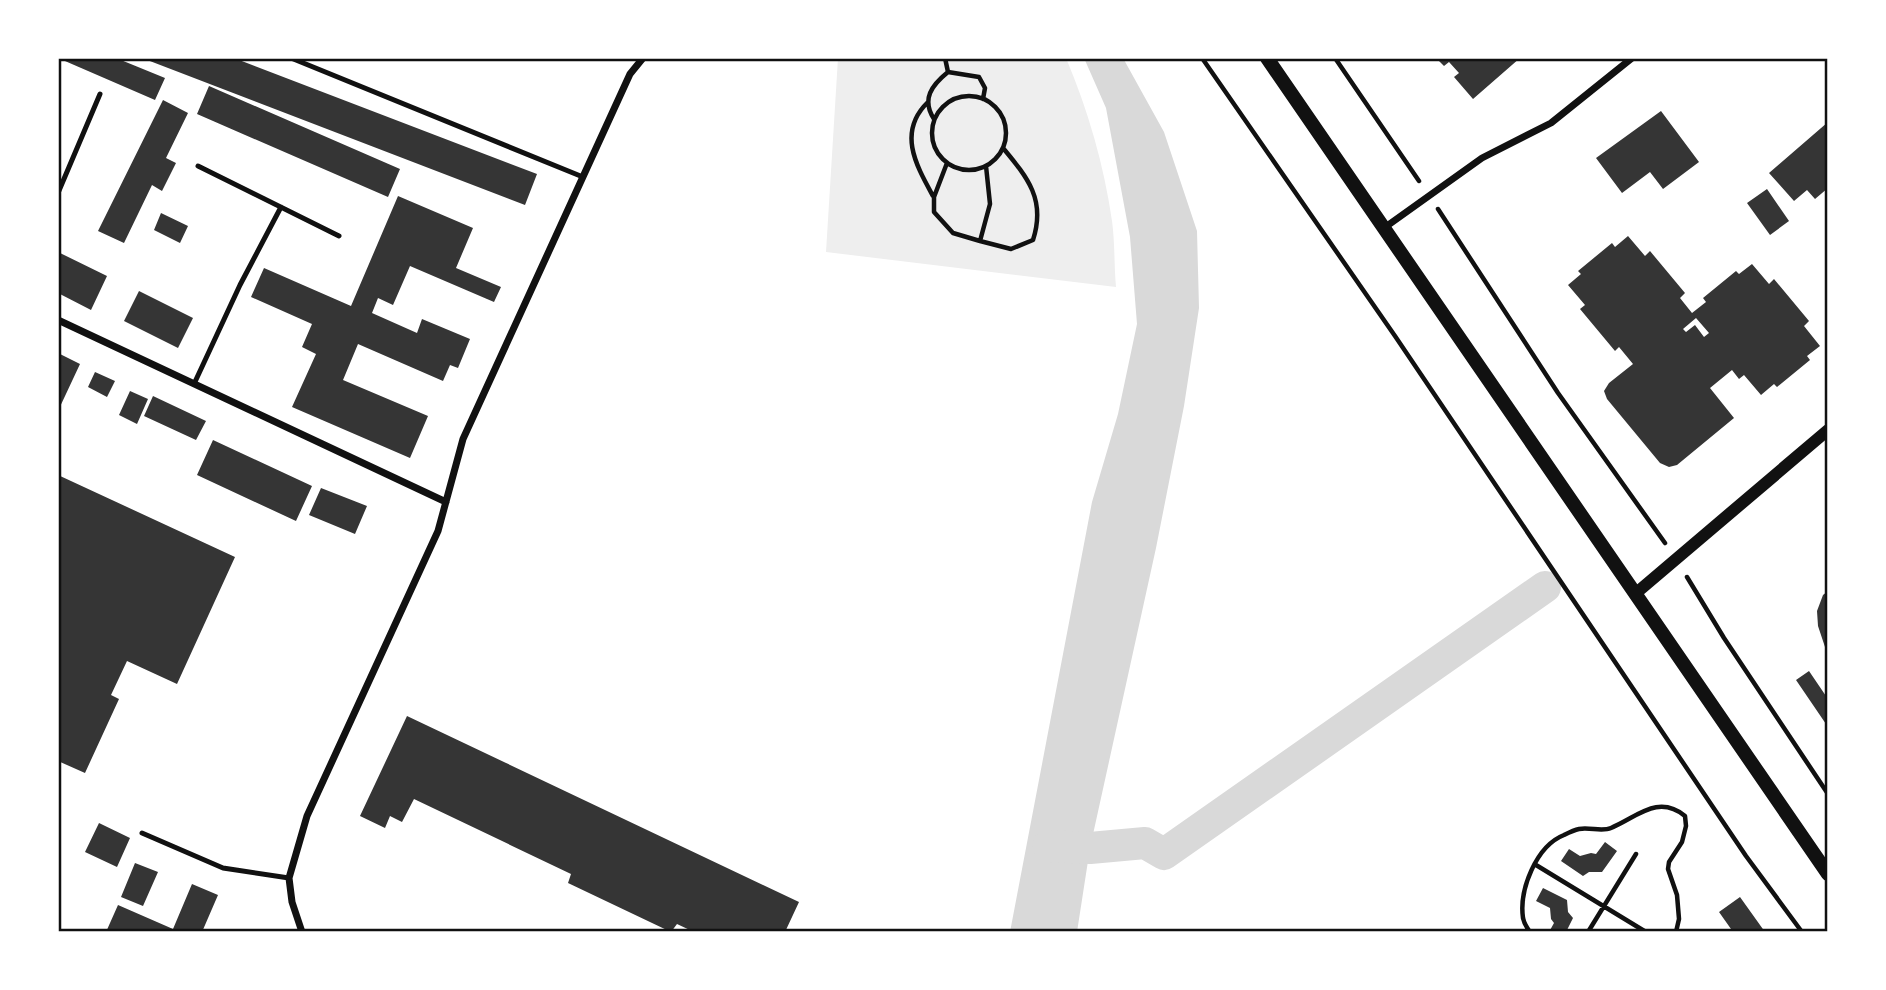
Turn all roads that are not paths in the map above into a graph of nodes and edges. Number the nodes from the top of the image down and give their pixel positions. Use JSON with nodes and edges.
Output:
{"nodes":[{"id":1,"x":291,"y":58,"type":"edge"},
{"id":2,"x":643,"y":58,"type":"edge"},
{"id":3,"x":1267,"y":58,"type":"edge"},
{"id":4,"x":1632,"y":58,"type":"edge"},
{"id":5,"x":100,"y":94,"type":"dead end"},
{"id":6,"x":198,"y":166,"type":"dead end"},
{"id":7,"x":583,"y":177,"type":"junction"},
{"id":8,"x":58,"y":193,"type":"edge"},
{"id":9,"x":281,"y":207,"type":"junction"},
{"id":10,"x":1384,"y":228,"type":"junction"},
{"id":11,"x":339,"y":236,"type":"dead end"},
{"id":12,"x":58,"y":320,"type":"edge"},
{"id":13,"x":194,"y":384,"type":"junction"},
{"id":14,"x":1828,"y":430,"type":"edge"},
{"id":15,"x":446,"y":502,"type":"junction"},
{"id":16,"x":1635,"y":594,"type":"junction"},
{"id":17,"x":142,"y":833,"type":"dead end"},
{"id":18,"x":1828,"y":874,"type":"edge"},
{"id":19,"x":289,"y":878,"type":"junction"},
{"id":20,"x":302,"y":932,"type":"edge"}],
"edges":[{"from":1,"to":7,"type":"lane"},
{"from":2,"to":7,"type":"street"},
{"from":3,"to":10,"type":"main road"},
{"from":4,"to":10,"type":"street"},
{"from":5,"to":8,"type":"lane"},
{"from":6,"to":9,"type":"lane"},
{"from":7,"to":15,"type":"street"},
{"from":9,"to":11,"type":"lane"},
{"from":9,"to":13,"type":"lane"},
{"from":10,"to":16,"type":"main road"},
{"from":12,"to":13,"type":"street"},
{"from":13,"to":15,"type":"street"},
{"from":14,"to":16,"type":"street"},
{"from":15,"to":19,"type":"street"},
{"from":16,"to":18,"type":"main road"},
{"from":17,"to":19,"type":"lane"},
{"from":19,"to":20,"type":"street"}]}
